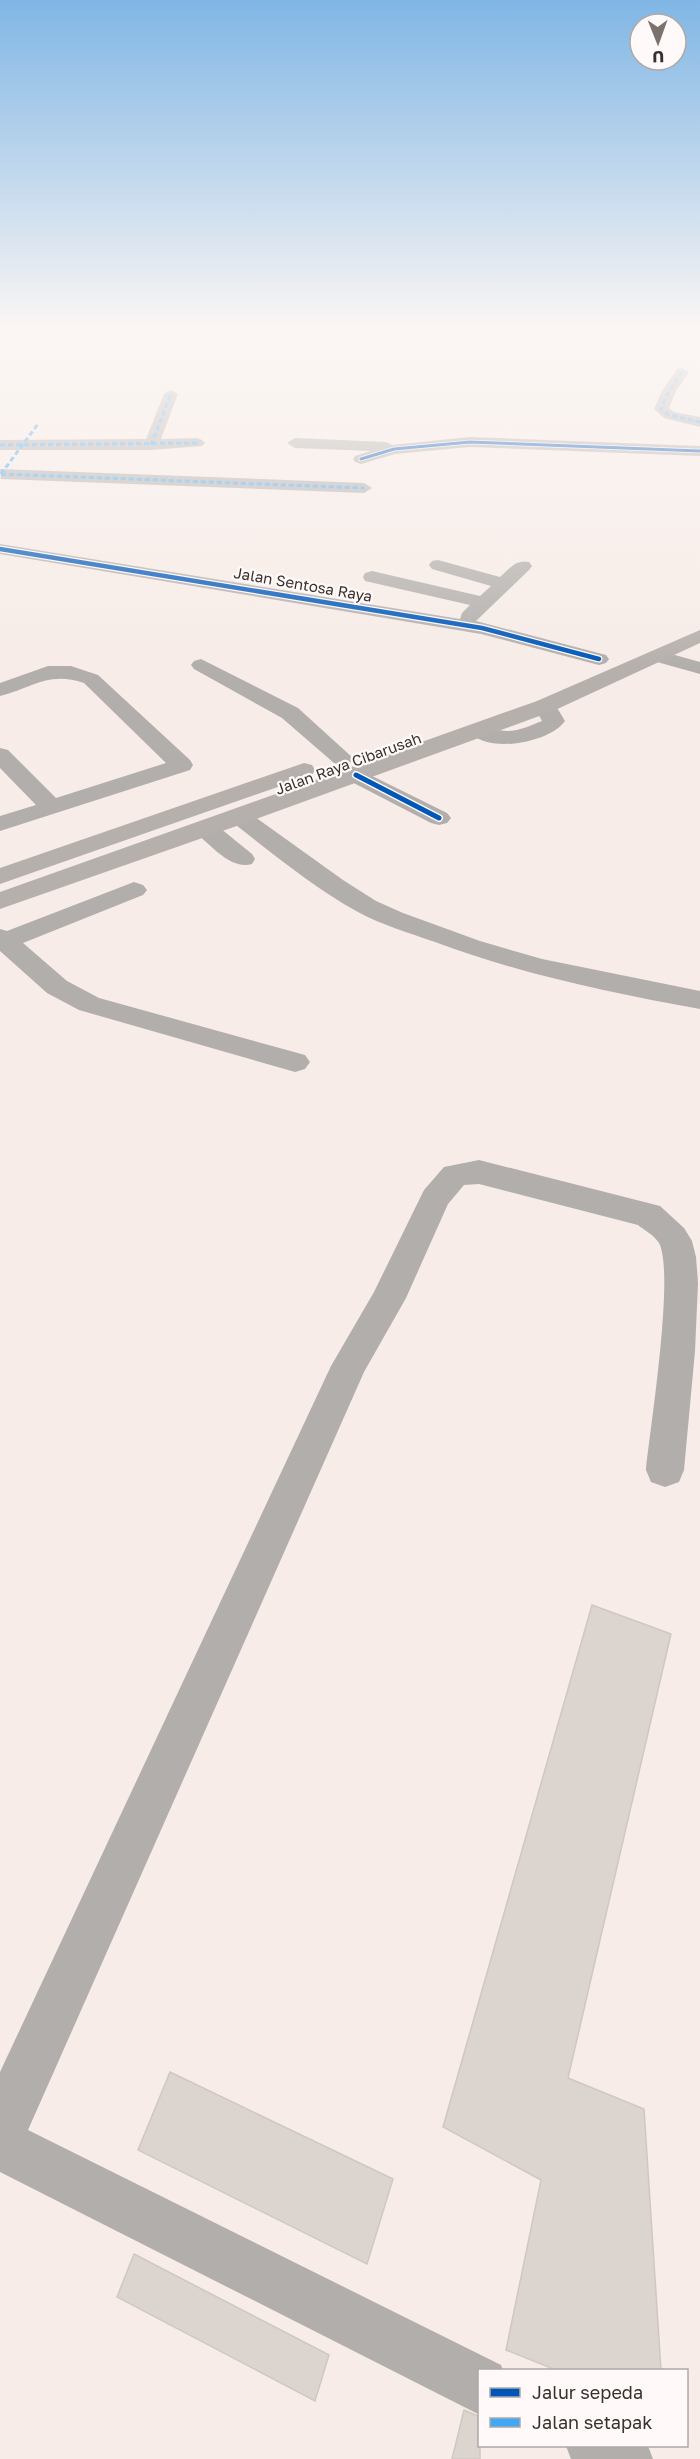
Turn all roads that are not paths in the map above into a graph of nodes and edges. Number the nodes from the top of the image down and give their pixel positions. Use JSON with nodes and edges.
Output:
{"nodes":[{"id":1,"x":25,"y":440,"type":"edge"},
{"id":2,"x":153,"y":440,"type":"edge"},
{"id":3,"x":197,"y":443,"type":"dead end"},
{"id":4,"x":295,"y":443,"type":"dead end"},
{"id":5,"x":151,"y":445,"type":"junction"},
{"id":6,"x":0,"y":446,"type":"edge"},
{"id":7,"x":20,"y":446,"type":"junction"},
{"id":8,"x":403,"y":448,"type":"junction"},
{"id":9,"x":700,"y":451,"type":"edge"},
{"id":10,"x":361,"y":459,"type":"dead end"},
{"id":11,"x":1,"y":475,"type":"edge"},
{"id":12,"x":364,"y":488,"type":"dead end"},
{"id":13,"x":0,"y":538,"type":"edge"},
{"id":14,"x":0,"y":549,"type":"edge"},
{"id":15,"x":438,"y":565,"type":"dead end"},
{"id":16,"x":523,"y":566,"type":"dead end"},
{"id":17,"x":372,"y":577,"type":"dead end"},
{"id":18,"x":504,"y":584,"type":"junction"},
{"id":19,"x":484,"y":603,"type":"junction"},
{"id":20,"x":700,"y":615,"type":"edge"},
{"id":21,"x":470,"y":624,"type":"junction"},
{"id":22,"x":700,"y":636,"type":"edge"},
{"id":23,"x":657,"y":656,"type":"junction"},
{"id":24,"x":599,"y":659,"type":"junction"},
{"id":25,"x":201,"y":665,"type":"dead end"},
{"id":26,"x":700,"y":668,"type":"edge"},
{"id":27,"x":569,"y":672,"type":"dead end"},
{"id":28,"x":0,"y":690,"type":"edge"},
{"id":29,"x":508,"y":697,"type":"dead end"},
{"id":30,"x":0,"y":754,"type":"edge"},
{"id":31,"x":349,"y":766,"type":"junction"},
{"id":32,"x":52,"y":807,"type":"junction"},
{"id":33,"x":240,"y":817,"type":"junction"},
{"id":34,"x":439,"y":818,"type":"dead end"},
{"id":35,"x":0,"y":824,"type":"edge"},
{"id":36,"x":206,"y":829,"type":"junction"},
{"id":37,"x":243,"y":859,"type":"dead end"},
{"id":38,"x":0,"y":876,"type":"edge"},
{"id":39,"x":134,"y":890,"type":"dead end"},
{"id":40,"x":0,"y":901,"type":"edge"},
{"id":41,"x":2,"y":940,"type":"edge"},
{"id":42,"x":700,"y":1000,"type":"edge"},
{"id":43,"x":295,"y":1062,"type":"dead end"},
{"id":44,"x":665,"y":1470,"type":"dead end"},
{"id":45,"x":0,"y":2131,"type":"edge"},
{"id":46,"x":0,"y":2144,"type":"edge"},
{"id":47,"x":478,"y":2385,"type":"edge"},
{"id":48,"x":600,"y":2447,"type":"edge"},
{"id":49,"x":623,"y":2459,"type":"edge"}],
"edges":[{"from":1,"to":7,"type":"street"},
{"from":2,"to":5,"type":"street"},
{"from":3,"to":5,"type":"street"},
{"from":4,"to":8,"type":"street"},
{"from":5,"to":7,"type":"street"},
{"from":6,"to":7,"type":"street"},
{"from":7,"to":11,"type":"street"},
{"from":8,"to":9,"type":"street"},
{"from":8,"to":10,"type":"street"},
{"from":11,"to":12,"type":"street"},
{"from":13,"to":21,"type":"street","name":"Jalan Sentosa Raya"},
{"from":14,"to":21,"type":"street","name":"Jalan Sentosa Raya"},
{"from":15,"to":18,"type":"street"},
{"from":16,"to":18,"type":"street"},
{"from":17,"to":19,"type":"street"},
{"from":18,"to":19,"type":"street"},
{"from":19,"to":21,"type":"street"},
{"from":20,"to":24,"type":"main road"},
{"from":21,"to":24,"type":"street","name":"Jalan Sentosa Raya"},
{"from":22,"to":23,"type":"main road","name":"Jalan Raya Cibarusah"},
{"from":23,"to":26,"type":"street"},
{"from":23,"to":31,"type":"main road","name":"Jalan Raya Cibarusah"},
{"from":24,"to":27,"type":"main road"},
{"from":25,"to":31,"type":"street"},
{"from":28,"to":32,"type":"street"},
{"from":29,"to":31,"type":"main road","name":"Jalan Raya Cibarusah"},
{"from":30,"to":32,"type":"street"},
{"from":31,"to":33,"type":"main road","name":"Jalan Raya Cibarusah"},
{"from":31,"to":34,"type":"street"},
{"from":31,"to":38,"type":"main road","name":"Jalan Raya Cibarusah"},
{"from":32,"to":35,"type":"street"},
{"from":33,"to":36,"type":"main road","name":"Jalan Raya Cibarusah"},
{"from":33,"to":42,"type":"street"},
{"from":36,"to":37,"type":"street"},
{"from":36,"to":40,"type":"main road","name":"Jalan Raya Cibarusah"},
{"from":39,"to":41,"type":"street"},
{"from":41,"to":43,"type":"street"},
{"from":44,"to":45,"type":"street"},
{"from":46,"to":47,"type":"street"},
{"from":48,"to":49,"type":"street"}]}
